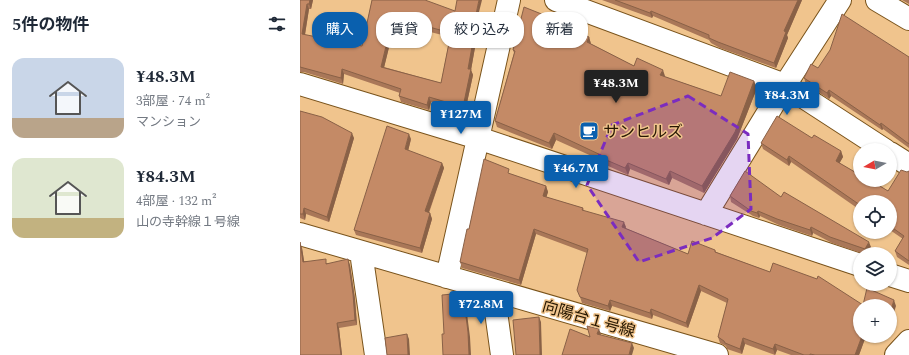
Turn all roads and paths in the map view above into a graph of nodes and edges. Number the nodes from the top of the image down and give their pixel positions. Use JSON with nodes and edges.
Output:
{"nodes":[{"id":1,"x":509,"y":0,"type":"edge"},
{"id":2,"x":556,"y":0,"type":"edge"},
{"id":3,"x":840,"y":0,"type":"edge"},
{"id":4,"x":877,"y":0,"type":"edge"},
{"id":5,"x":909,"y":19,"type":"edge"},
{"id":6,"x":300,"y":84,"type":"edge"},
{"id":7,"x":785,"y":85,"type":"junction"},
{"id":8,"x":478,"y":138,"type":"junction"},
{"id":9,"x":874,"y":143,"type":"edge"},
{"id":10,"x":897,"y":157,"type":"edge"},
{"id":11,"x":909,"y":165,"type":"edge"},
{"id":12,"x":706,"y":214,"type":"junction"},
{"id":13,"x":300,"y":234,"type":"edge"},
{"id":14,"x":362,"y":252,"type":"junction"},
{"id":15,"x":853,"y":263,"type":"edge"},
{"id":16,"x":447,"y":277,"type":"junction"},
{"id":17,"x":897,"y":277,"type":"edge"},
{"id":18,"x":909,"y":281,"type":"edge"},
{"id":19,"x":493,"y":290,"type":"junction"},
{"id":20,"x":909,"y":341,"type":"edge"},
{"id":21,"x":376,"y":355,"type":"edge"},
{"id":22,"x":502,"y":355,"type":"edge"},
{"id":23,"x":716,"y":355,"type":"edge"},
{"id":24,"x":896,"y":355,"type":"edge"}],
"edges":[{"from":1,"to":8,"type":"street"},
{"from":2,"to":7,"type":"street"},
{"from":3,"to":7,"type":"street"},
{"from":4,"to":5,"type":"street"},
{"from":6,"to":8,"type":"street"},
{"from":7,"to":9,"type":"street"},
{"from":7,"to":12,"type":"street"},
{"from":8,"to":12,"type":"street"},
{"from":8,"to":16,"type":"street"},
{"from":10,"to":11,"type":"street"},
{"from":12,"to":15,"type":"street"},
{"from":13,"to":14,"type":"street","name":"向陽台１号線"},
{"from":14,"to":16,"type":"street","name":"向陽台１号線"},
{"from":14,"to":21,"type":"street"},
{"from":16,"to":19,"type":"street","name":"向陽台１号線"},
{"from":17,"to":18,"type":"street"},
{"from":19,"to":22,"type":"street"},
{"from":19,"to":23,"type":"street","name":"向陽台１号線"},
{"from":20,"to":24,"type":"street"}]}
